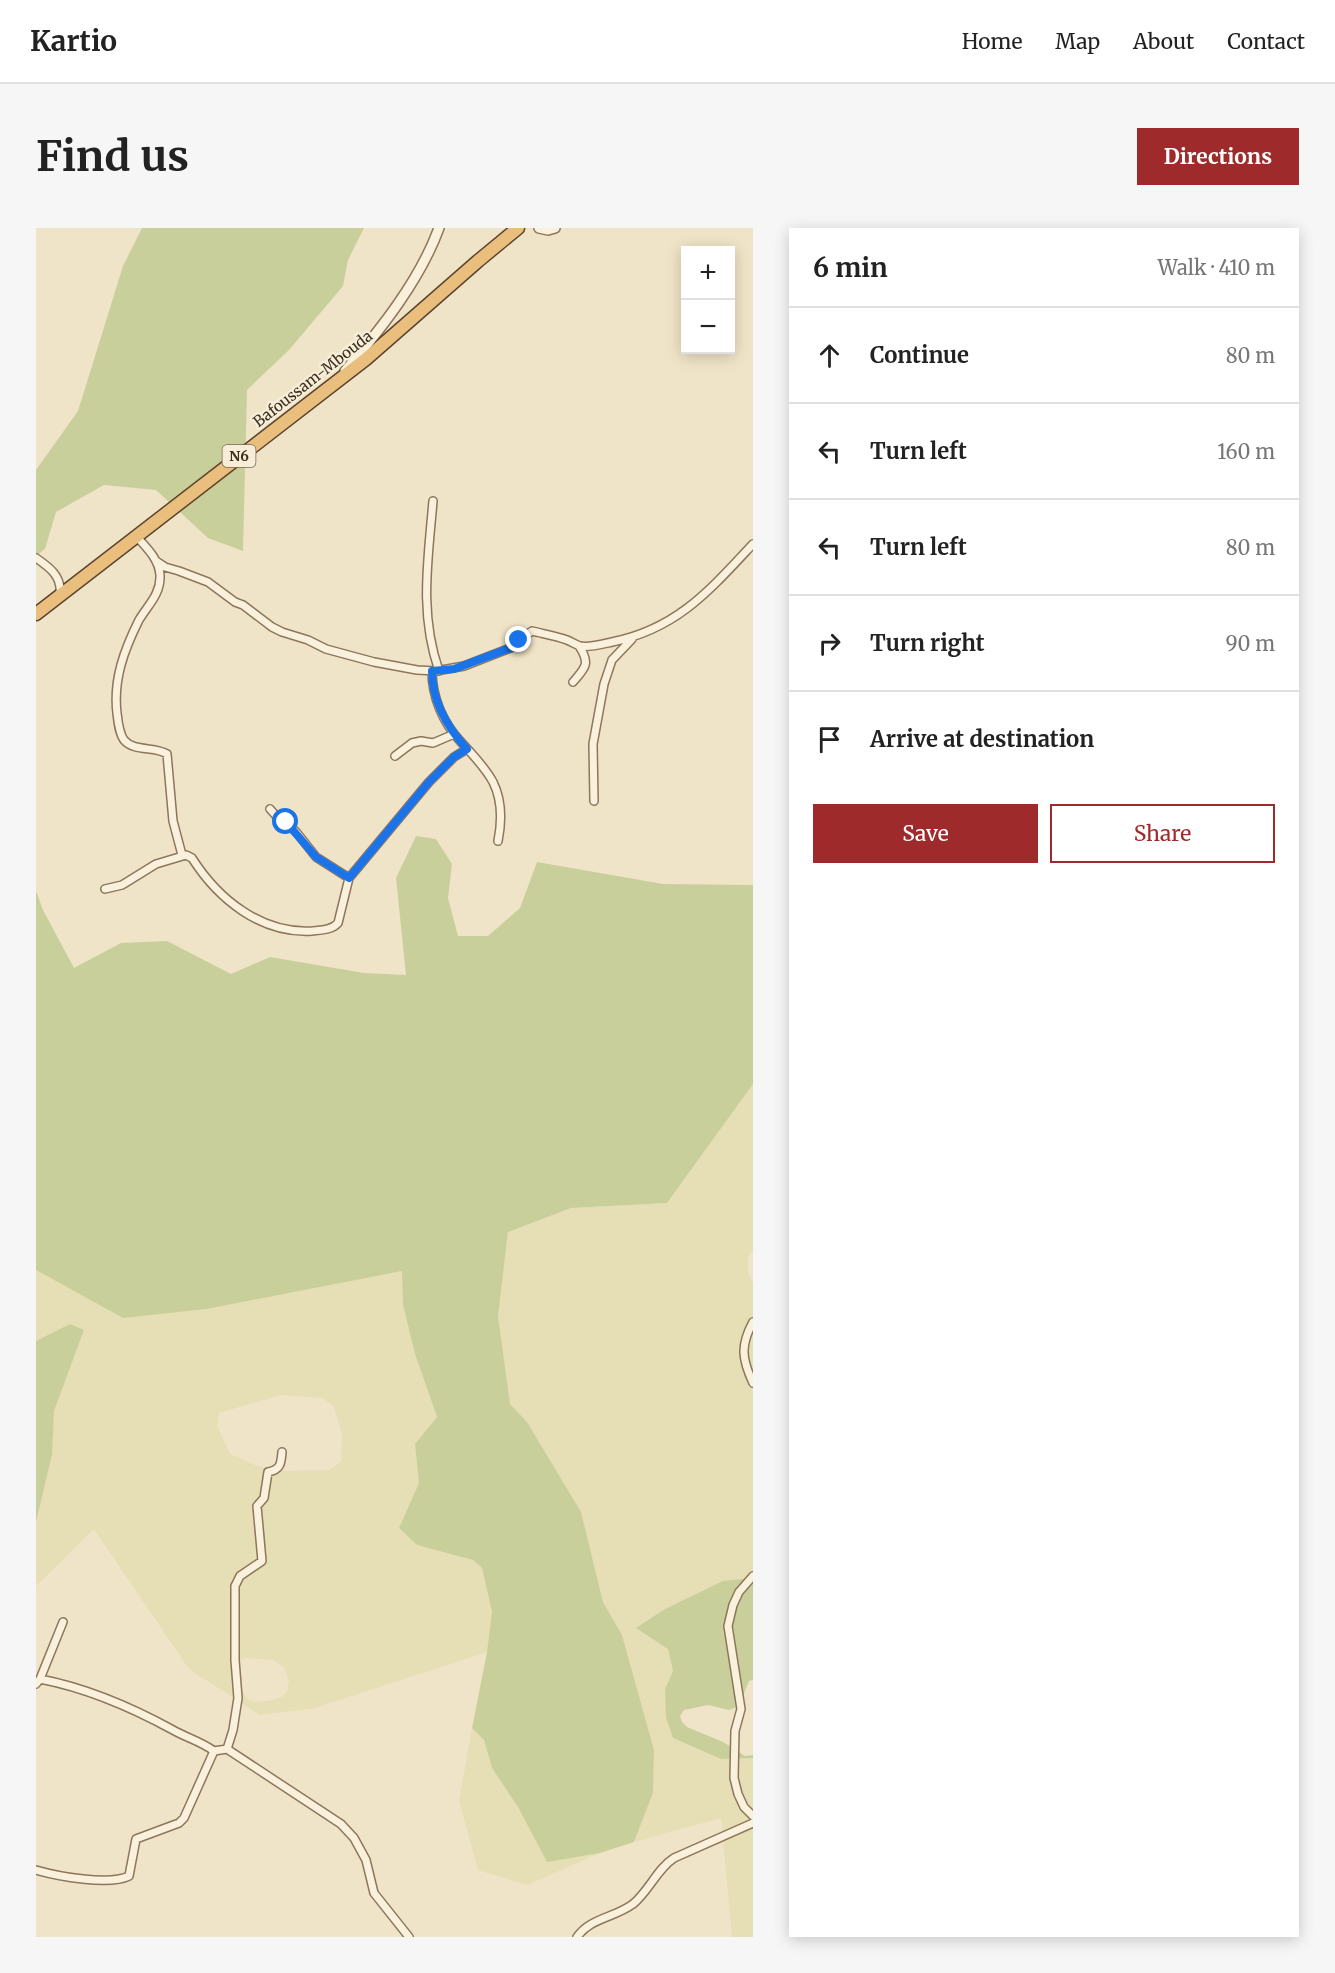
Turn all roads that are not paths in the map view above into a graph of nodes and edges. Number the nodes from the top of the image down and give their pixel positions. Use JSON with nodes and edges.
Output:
{"nodes":[{"id":1,"x":439,"y":228,"type":"edge"},
{"id":2,"x":518,"y":228,"type":"edge"},
{"id":3,"x":539,"y":228,"type":"edge"},
{"id":4,"x":555,"y":228,"type":"edge"},
{"id":5,"x":336,"y":381,"type":"junction"},
{"id":6,"x":434,"y":501,"type":"dead end"},
{"id":7,"x":136,"y":536,"type":"junction"},
{"id":8,"x":753,"y":544,"type":"edge"},
{"id":9,"x":36,"y":558,"type":"edge"},
{"id":10,"x":156,"y":561,"type":"junction"},
{"id":11,"x":60,"y":597,"type":"junction"},
{"id":12,"x":36,"y":614,"type":"edge"},
{"id":13,"x":636,"y":635,"type":"junction"},
{"id":14,"x":579,"y":646,"type":"junction"},
{"id":15,"x":435,"y":671,"type":"junction"},
{"id":16,"x":573,"y":682,"type":"dead end"},
{"id":17,"x":454,"y":734,"type":"junction"},
{"id":18,"x":467,"y":749,"type":"junction"},
{"id":19,"x":395,"y":756,"type":"dead end"},
{"id":20,"x":594,"y":801,"type":"dead end"},
{"id":21,"x":270,"y":808,"type":"dead end"},
{"id":22,"x":498,"y":841,"type":"dead end"},
{"id":23,"x":182,"y":855,"type":"junction"},
{"id":24,"x":349,"y":878,"type":"junction"},
{"id":25,"x":105,"y":889,"type":"dead end"},
{"id":26,"x":753,"y":1322,"type":"edge"},
{"id":27,"x":753,"y":1383,"type":"edge"},
{"id":28,"x":282,"y":1452,"type":"dead end"},
{"id":29,"x":753,"y":1576,"type":"edge"},
{"id":30,"x":63,"y":1622,"type":"dead end"},
{"id":31,"x":38,"y":1682,"type":"edge"},
{"id":32,"x":227,"y":1749,"type":"junction"},
{"id":33,"x":214,"y":1751,"type":"junction"},
{"id":34,"x":753,"y":1816,"type":"edge"},
{"id":35,"x":753,"y":1823,"type":"edge"},
{"id":36,"x":36,"y":1870,"type":"edge"},
{"id":37,"x":410,"y":1937,"type":"edge"},
{"id":38,"x":577,"y":1937,"type":"edge"}],
"edges":[{"from":1,"to":5,"type":"street"},
{"from":2,"to":5,"type":"highway","name":"Bafoussam-Mbouda","number":"N6"},
{"from":3,"to":4,"type":"street"},
{"from":5,"to":7,"type":"highway","name":"Bafoussam-Mbouda","number":"N6"},
{"from":6,"to":15,"type":"street"},
{"from":7,"to":10,"type":"street"},
{"from":7,"to":11,"type":"highway","name":"Bafoussam-Mbouda","number":"N6"},
{"from":8,"to":13,"type":"street"},
{"from":9,"to":11,"type":"street"},
{"from":10,"to":15,"type":"street"},
{"from":10,"to":23,"type":"street"},
{"from":11,"to":12,"type":"highway","name":"Bafoussam-Mbouda","number":"N6"},
{"from":13,"to":14,"type":"street"},
{"from":13,"to":20,"type":"street"},
{"from":14,"to":15,"type":"street"},
{"from":14,"to":16,"type":"street"},
{"from":15,"to":17,"type":"street"},
{"from":17,"to":18,"type":"street"},
{"from":17,"to":19,"type":"street"},
{"from":18,"to":22,"type":"street"},
{"from":18,"to":24,"type":"street"},
{"from":21,"to":24,"type":"street"},
{"from":23,"to":24,"type":"street"},
{"from":23,"to":25,"type":"street"},
{"from":26,"to":27,"type":"street"},
{"from":28,"to":32,"type":"street"},
{"from":29,"to":34,"type":"street"},
{"from":30,"to":31,"type":"street"},
{"from":31,"to":33,"type":"street"},
{"from":32,"to":33,"type":"street"},
{"from":32,"to":37,"type":"street"},
{"from":33,"to":36,"type":"street"},
{"from":35,"to":38,"type":"street"}]}
